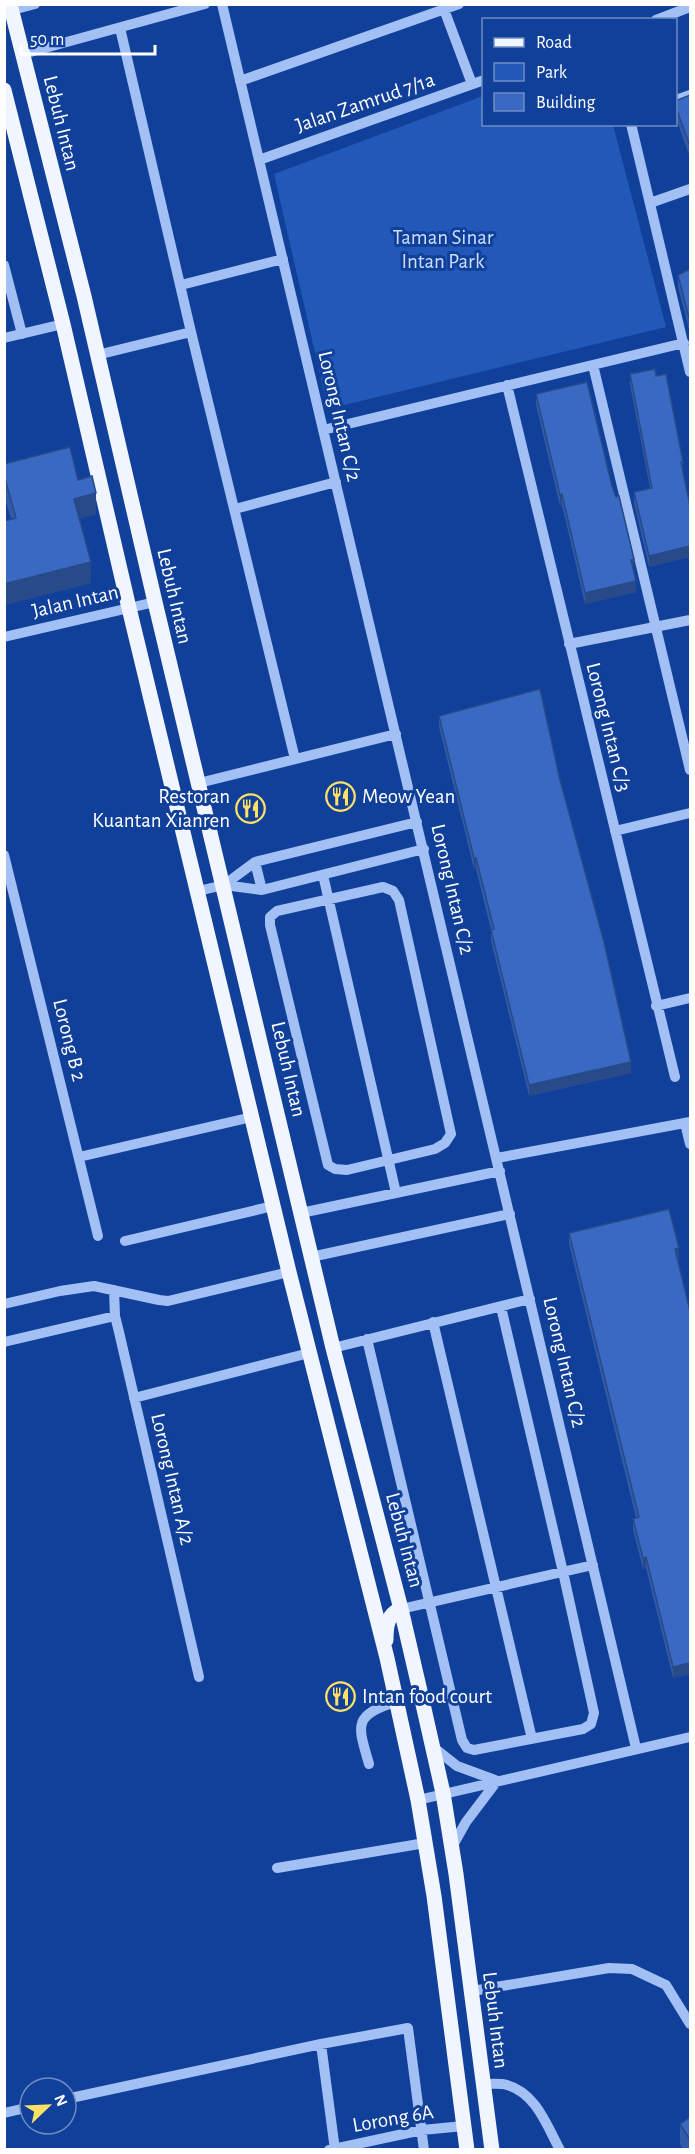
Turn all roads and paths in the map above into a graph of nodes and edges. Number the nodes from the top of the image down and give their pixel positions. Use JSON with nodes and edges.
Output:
{"nodes":[{"id":1,"x":35,"y":4,"type":"edge"},
{"id":2,"x":205,"y":4,"type":"edge"},
{"id":3,"x":222,"y":4,"type":"edge"},
{"id":4,"x":459,"y":4,"type":"edge"},
{"id":5,"x":443,"y":7,"type":"edge"},
{"id":6,"x":690,"y":7,"type":"edge"},
{"id":7,"x":8,"y":9,"type":"edge"},
{"id":8,"x":661,"y":18,"type":"edge"},
{"id":9,"x":120,"y":28,"type":"junction"},
{"id":10,"x":23,"y":54,"type":"junction"},
{"id":11,"x":482,"y":80,"type":"edge"},
{"id":12,"x":240,"y":81,"type":"junction"},
{"id":13,"x":472,"y":84,"type":"junction"},
{"id":14,"x":4,"y":90,"type":"edge"},
{"id":15,"x":631,"y":126,"type":"edge"},
{"id":16,"x":259,"y":160,"type":"junction"},
{"id":17,"x":690,"y":189,"type":"edge"},
{"id":18,"x":650,"y":203,"type":"junction"},
{"id":19,"x":283,"y":259,"type":"junction"},
{"id":20,"x":4,"y":266,"type":"edge"},
{"id":21,"x":180,"y":285,"type":"junction"},
{"id":22,"x":63,"y":324,"type":"junction"},
{"id":23,"x":191,"y":332,"type":"junction"},
{"id":24,"x":22,"y":334,"type":"junction"},
{"id":25,"x":4,"y":338,"type":"edge"},
{"id":26,"x":684,"y":343,"type":"junction"},
{"id":27,"x":97,"y":355,"type":"junction"},
{"id":28,"x":593,"y":365,"type":"junction"},
{"id":29,"x":690,"y":372,"type":"edge"},
{"id":30,"x":507,"y":385,"type":"junction"},
{"id":31,"x":323,"y":430,"type":"junction"},
{"id":32,"x":336,"y":482,"type":"junction"},
{"id":33,"x":235,"y":508,"type":"junction"},
{"id":34,"x":154,"y":602,"type":"junction"},
{"id":35,"x":129,"y":608,"type":"junction"},
{"id":36,"x":690,"y":620,"type":"edge"},
{"id":37,"x":656,"y":626,"type":"junction"},
{"id":38,"x":4,"y":637,"type":"edge"},
{"id":39,"x":569,"y":644,"type":"junction"},
{"id":40,"x":396,"y":734,"type":"junction"},
{"id":41,"x":295,"y":759,"type":"junction"},
{"id":42,"x":690,"y":770,"type":"edge"},
{"id":43,"x":199,"y":783,"type":"junction"},
{"id":44,"x":690,"y":813,"type":"edge"},
{"id":45,"x":417,"y":822,"type":"junction"},
{"id":46,"x":615,"y":831,"type":"junction"},
{"id":47,"x":424,"y":849,"type":"junction"},
{"id":48,"x":4,"y":855,"type":"edge"},
{"id":49,"x":255,"y":862,"type":"junction"},
{"id":50,"x":323,"y":875,"type":"junction"},
{"id":51,"x":224,"y":885,"type":"junction"},
{"id":52,"x":262,"y":890,"type":"junction"},
{"id":53,"x":198,"y":891,"type":"junction"},
{"id":54,"x":329,"y":899,"type":"junction"},
{"id":55,"x":690,"y":998,"type":"edge"},
{"id":56,"x":656,"y":1006,"type":"junction"},
{"id":57,"x":675,"y":1077,"type":"dead end"},
{"id":58,"x":252,"y":1117,"type":"junction"},
{"id":59,"x":688,"y":1123,"type":"edge"},
{"id":60,"x":690,"y":1144,"type":"edge"},
{"id":61,"x":79,"y":1157,"type":"junction"},
{"id":62,"x":497,"y":1158,"type":"junction"},
{"id":63,"x":388,"y":1160,"type":"junction"},
{"id":64,"x":500,"y":1171,"type":"junction"},
{"id":65,"x":396,"y":1193,"type":"junction"},
{"id":66,"x":273,"y":1206,"type":"junction"},
{"id":67,"x":301,"y":1213,"type":"junction"},
{"id":68,"x":510,"y":1214,"type":"junction"},
{"id":69,"x":98,"y":1236,"type":"dead end"},
{"id":70,"x":126,"y":1242,"type":"dead end"},
{"id":71,"x":311,"y":1257,"type":"junction"},
{"id":72,"x":289,"y":1272,"type":"junction"},
{"id":73,"x":114,"y":1290,"type":"junction"},
{"id":74,"x":530,"y":1299,"type":"junction"},
{"id":75,"x":4,"y":1304,"type":"edge"},
{"id":76,"x":501,"y":1307,"type":"junction"},
{"id":77,"x":115,"y":1316,"type":"junction"},
{"id":78,"x":433,"y":1322,"type":"junction"},
{"id":79,"x":367,"y":1339,"type":"junction"},
{"id":80,"x":4,"y":1342,"type":"edge"},
{"id":81,"x":333,"y":1348,"type":"junction"},
{"id":82,"x":309,"y":1353,"type":"junction"},
{"id":83,"x":134,"y":1398,"type":"junction"},
{"id":84,"x":593,"y":1565,"type":"junction"},
{"id":85,"x":563,"y":1572,"type":"junction"},
{"id":86,"x":496,"y":1587,"type":"junction"},
{"id":87,"x":431,"y":1602,"type":"junction"},
{"id":88,"x":401,"y":1609,"type":"junction"},
{"id":89,"x":387,"y":1658,"type":"junction"},
{"id":90,"x":199,"y":1677,"type":"dead end"},
{"id":91,"x":396,"y":1702,"type":"junction"},
{"id":92,"x":690,"y":1737,"type":"edge"},
{"id":93,"x":532,"y":1739,"type":"junction"},
{"id":94,"x":433,"y":1747,"type":"junction"},
{"id":95,"x":636,"y":1748,"type":"junction"},
{"id":96,"x":369,"y":1764,"type":"dead end"},
{"id":97,"x":497,"y":1781,"type":"junction"},
{"id":98,"x":443,"y":1793,"type":"junction"},
{"id":99,"x":418,"y":1800,"type":"junction"},
{"id":100,"x":425,"y":1843,"type":"junction"},
{"id":101,"x":452,"y":1847,"type":"junction"},
{"id":102,"x":277,"y":1868,"type":"dead end"},
{"id":103,"x":472,"y":1991,"type":"junction"},
{"id":104,"x":690,"y":2024,"type":"edge"},
{"id":105,"x":321,"y":2044,"type":"junction"},
{"id":106,"x":484,"y":2084,"type":"junction"},
{"id":107,"x":78,"y":2096,"type":"edge"},
{"id":108,"x":464,"y":2126,"type":"junction"},
{"id":109,"x":422,"y":2130,"type":"junction"},
{"id":110,"x":333,"y":2149,"type":"edge"},
{"id":111,"x":424,"y":2150,"type":"edge"},
{"id":112,"x":467,"y":2150,"type":"edge"},
{"id":113,"x":492,"y":2150,"type":"edge"},
{"id":114,"x":560,"y":2150,"type":"edge"}],
"edges":[{"from":1,"to":7,"type":"street"},
{"from":2,"to":9,"type":"street"},
{"from":3,"to":12,"type":"street","name":"Lorong Intan C/2"},
{"from":4,"to":5,"type":"street"},
{"from":5,"to":12,"type":"street"},
{"from":5,"to":13,"type":"street"},
{"from":6,"to":8,"type":"street"},
{"from":7,"to":10,"type":"main road","name":"Lebuh Intan"},
{"from":9,"to":10,"type":"street"},
{"from":9,"to":21,"type":"street"},
{"from":10,"to":27,"type":"main road","name":"Lebuh Intan"},
{"from":11,"to":13,"type":"street","name":"Jalan Zamrud 7/1a"},
{"from":12,"to":16,"type":"street","name":"Lorong Intan C/2"},
{"from":13,"to":16,"type":"street","name":"Jalan Zamrud 7/1a"},
{"from":14,"to":22,"type":"main road"},
{"from":15,"to":18,"type":"street"},
{"from":16,"to":19,"type":"street","name":"Lorong Intan C/2"},
{"from":17,"to":18,"type":"street"},
{"from":18,"to":26,"type":"street"},
{"from":19,"to":21,"type":"street"},
{"from":19,"to":31,"type":"street","name":"Lorong Intan C/2"},
{"from":20,"to":24,"type":"street"},
{"from":21,"to":23,"type":"street"},
{"from":22,"to":24,"type":"street"},
{"from":22,"to":35,"type":"main road"},
{"from":23,"to":27,"type":"street"},
{"from":23,"to":33,"type":"street"},
{"from":24,"to":25,"type":"street"},
{"from":26,"to":28,"type":"street"},
{"from":26,"to":29,"type":"street"},
{"from":27,"to":34,"type":"main road","name":"Lebuh Intan"},
{"from":28,"to":30,"type":"street"},
{"from":28,"to":37,"type":"street"},
{"from":30,"to":31,"type":"street"},
{"from":30,"to":39,"type":"street","name":"Lorong Intan C/3"},
{"from":31,"to":32,"type":"street","name":"Lorong Intan C/2"},
{"from":32,"to":33,"type":"street"},
{"from":32,"to":40,"type":"street","name":"Lorong Intan C/2"},
{"from":33,"to":41,"type":"street"},
{"from":34,"to":35,"type":"street","name":"Jalan Intan"},
{"from":34,"to":43,"type":"main road","name":"Lebuh Intan"},
{"from":35,"to":38,"type":"street","name":"Jalan Intan"},
{"from":35,"to":53,"type":"main road"},
{"from":36,"to":37,"type":"street"},
{"from":37,"to":39,"type":"street"},
{"from":37,"to":42,"type":"street"},
{"from":39,"to":46,"type":"street","name":"Lorong Intan C/3"},
{"from":40,"to":41,"type":"street"},
{"from":40,"to":45,"type":"street","name":"Lorong Intan C/2"},
{"from":41,"to":43,"type":"street"},
{"from":43,"to":51,"type":"main road","name":"Lebuh Intan"},
{"from":44,"to":46,"type":"street"},
{"from":45,"to":47,"type":"street","name":"Lorong Intan C/2"},
{"from":45,"to":49,"type":"street"},
{"from":46,"to":56,"type":"street","name":"Lorong Intan C/3"},
{"from":47,"to":50,"type":"street"},
{"from":47,"to":62,"type":"street","name":"Lorong Intan C/2"},
{"from":48,"to":61,"type":"street","name":"Lorong B 2"},
{"from":49,"to":51,"type":"street"},
{"from":49,"to":52,"type":"street"},
{"from":50,"to":52,"type":"street"},
{"from":50,"to":54,"type":"street"},
{"from":51,"to":52,"type":"street"},
{"from":51,"to":53,"type":"street"},
{"from":51,"to":67,"type":"main road","name":"Lebuh Intan"},
{"from":53,"to":58,"type":"main road"},
{"from":54,"to":63,"type":"street"},
{"from":54,"to":63,"type":"street"},
{"from":54,"to":63,"type":"street"},
{"from":55,"to":56,"type":"street"},
{"from":56,"to":57,"type":"street","name":"Lorong Intan C/3"},
{"from":58,"to":61,"type":"street"},
{"from":58,"to":66,"type":"main road"},
{"from":59,"to":60,"type":"street"},
{"from":59,"to":62,"type":"street"},
{"from":61,"to":69,"type":"street","name":"Lorong B 2"},
{"from":62,"to":64,"type":"street","name":"Lorong Intan C/2"},
{"from":63,"to":65,"type":"street"},
{"from":64,"to":65,"type":"street"},
{"from":64,"to":68,"type":"street","name":"Lorong Intan C/2"},
{"from":65,"to":67,"type":"street"},
{"from":66,"to":70,"type":"street"},
{"from":66,"to":72,"type":"main road"},
{"from":67,"to":71,"type":"main road","name":"Lebuh Intan"},
{"from":68,"to":71,"type":"street"},
{"from":68,"to":74,"type":"street","name":"Lorong Intan C/2"},
{"from":71,"to":81,"type":"main road","name":"Lebuh Intan"},
{"from":72,"to":73,"type":"street"},
{"from":72,"to":82,"type":"main road"},
{"from":73,"to":75,"type":"street"},
{"from":73,"to":77,"type":"street","name":"Lorong Intan A/2"},
{"from":74,"to":76,"type":"street"},
{"from":74,"to":84,"type":"street","name":"Lorong Intan C/2"},
{"from":76,"to":78,"type":"street"},
{"from":76,"to":85,"type":"street"},
{"from":77,"to":80,"type":"street"},
{"from":77,"to":83,"type":"street","name":"Lorong Intan A/2"},
{"from":78,"to":79,"type":"street"},
{"from":78,"to":86,"type":"street"},
{"from":79,"to":81,"type":"street"},
{"from":79,"to":87,"type":"street"},
{"from":81,"to":88,"type":"main road","name":"Lebuh Intan"},
{"from":82,"to":83,"type":"street"},
{"from":82,"to":89,"type":"main road"},
{"from":83,"to":90,"type":"street","name":"Lorong Intan A/2"},
{"from":84,"to":85,"type":"street"},
{"from":84,"to":95,"type":"street","name":"Lorong Intan C/2"},
{"from":85,"to":86,"type":"street"},
{"from":85,"to":93,"type":"street"},
{"from":86,"to":87,"type":"street"},
{"from":86,"to":93,"type":"street"},
{"from":87,"to":88,"type":"street"},
{"from":87,"to":93,"type":"street"},
{"from":88,"to":89,"type":"main road"},
{"from":88,"to":94,"type":"main road","name":"Lebuh Intan"},
{"from":89,"to":91,"type":"main road"},
{"from":91,"to":96,"type":"street"},
{"from":91,"to":99,"type":"main road"},
{"from":92,"to":95,"type":"street"},
{"from":94,"to":97,"type":"street"},
{"from":94,"to":98,"type":"main road","name":"Lebuh Intan"},
{"from":95,"to":97,"type":"street"},
{"from":97,"to":98,"type":"street"},
{"from":97,"to":101,"type":"street"},
{"from":98,"to":99,"type":"street"},
{"from":98,"to":101,"type":"main road","name":"Lebuh Intan"},
{"from":99,"to":100,"type":"main road"},
{"from":100,"to":102,"type":"street"},
{"from":100,"to":108,"type":"main road"},
{"from":101,"to":103,"type":"main road","name":"Lebuh Intan"},
{"from":103,"to":104,"type":"street"},
{"from":103,"to":106,"type":"main road","name":"Lebuh Intan"},
{"from":105,"to":107,"type":"street"},
{"from":105,"to":109,"type":"street"},
{"from":105,"to":110,"type":"street"},
{"from":106,"to":113,"type":"main road","name":"Lebuh Intan"},
{"from":106,"to":114,"type":"street"},
{"from":108,"to":109,"type":"street","name":"Lorong 6A"},
{"from":108,"to":112,"type":"main road"},
{"from":109,"to":110,"type":"street","name":"Lorong 6A"},
{"from":109,"to":111,"type":"street"}]}
